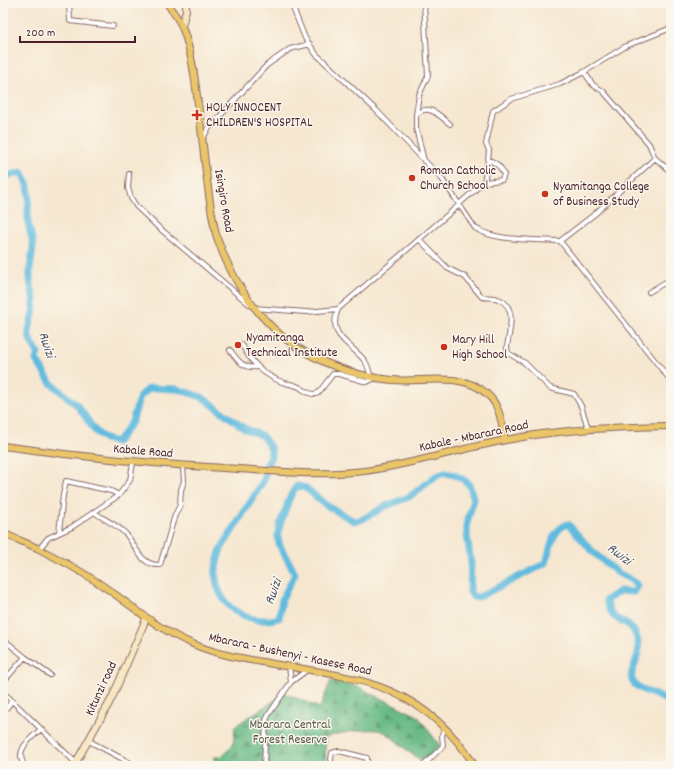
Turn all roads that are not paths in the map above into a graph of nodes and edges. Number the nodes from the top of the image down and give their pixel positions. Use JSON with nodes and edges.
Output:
{"nodes":[{"id":1,"x":8,"y":3,"type":"edge"},
{"id":2,"x":69,"y":3,"type":"edge"},
{"id":3,"x":167,"y":3,"type":"edge"},
{"id":4,"x":186,"y":3,"type":"edge"},
{"id":5,"x":291,"y":3,"type":"edge"},
{"id":6,"x":424,"y":3,"type":"edge"},
{"id":7,"x":3,"y":5,"type":"edge"},
{"id":8,"x":113,"y":26,"type":"dead end"},
{"id":9,"x":182,"y":26,"type":"junction"},
{"id":10,"x":671,"y":28,"type":"edge"},
{"id":11,"x":310,"y":44,"type":"junction"},
{"id":12,"x":584,"y":72,"type":"junction"},
{"id":13,"x":416,"y":115,"type":"junction"},
{"id":14,"x":450,"y":124,"type":"dead end"},
{"id":15,"x":202,"y":138,"type":"junction"},
{"id":16,"x":655,"y":158,"type":"junction"},
{"id":17,"x":488,"y":160,"type":"junction"},
{"id":18,"x":424,"y":161,"type":"junction"},
{"id":19,"x":671,"y":172,"type":"edge"},
{"id":20,"x":129,"y":174,"type":"dead end"},
{"id":21,"x":484,"y":182,"type":"junction"},
{"id":22,"x":459,"y":205,"type":"junction"},
{"id":23,"x":419,"y":239,"type":"junction"},
{"id":24,"x":560,"y":241,"type":"junction"},
{"id":25,"x":671,"y":279,"type":"edge"},
{"id":26,"x":649,"y":292,"type":"dead end"},
{"id":27,"x":255,"y":308,"type":"junction"},
{"id":28,"x":338,"y":309,"type":"junction"},
{"id":29,"x":242,"y":345,"type":"dead end"},
{"id":30,"x":230,"y":350,"type":"dead end"},
{"id":31,"x":258,"y":367,"type":"junction"},
{"id":32,"x":373,"y":378,"type":"junction"},
{"id":33,"x":671,"y":381,"type":"edge"},
{"id":34,"x":671,"y":426,"type":"edge"},
{"id":35,"x":588,"y":428,"type":"junction"},
{"id":36,"x":505,"y":440,"type":"junction"},
{"id":37,"x":3,"y":446,"type":"edge"},
{"id":38,"x":133,"y":462,"type":"junction"},
{"id":39,"x":183,"y":466,"type":"junction"},
{"id":40,"x":282,"y":472,"type":"joint"},
{"id":41,"x":119,"y":495,"type":"junction"},
{"id":42,"x":94,"y":512,"type":"junction"},
{"id":43,"x":59,"y":533,"type":"junction"},
{"id":44,"x":3,"y":534,"type":"edge"},
{"id":45,"x":40,"y":549,"type":"junction"},
{"id":46,"x":146,"y":619,"type":"junction"},
{"id":47,"x":3,"y":639,"type":"edge"},
{"id":48,"x":25,"y":657,"type":"junction"},
{"id":49,"x":289,"y":666,"type":"junction"},
{"id":50,"x":307,"y":670,"type":"junction"},
{"id":51,"x":50,"y":675,"type":"dead end"},
{"id":52,"x":3,"y":682,"type":"edge"},
{"id":53,"x":291,"y":682,"type":"junction"},
{"id":54,"x":3,"y":692,"type":"edge"},
{"id":55,"x":12,"y":701,"type":"junction"},
{"id":56,"x":3,"y":712,"type":"edge"},
{"id":57,"x":445,"y":727,"type":"junction"},
{"id":58,"x":42,"y":729,"type":"junction"},
{"id":59,"x":89,"y":741,"type":"junction"},
{"id":60,"x":75,"y":764,"type":"edge"},
{"id":61,"x":25,"y":766,"type":"edge"},
{"id":62,"x":136,"y":766,"type":"edge"},
{"id":63,"x":264,"y":766,"type":"edge"},
{"id":64,"x":330,"y":766,"type":"edge"},
{"id":65,"x":368,"y":766,"type":"edge"},
{"id":66,"x":423,"y":766,"type":"edge"},
{"id":67,"x":475,"y":766,"type":"edge"}],
"edges":[{"from":1,"to":7,"type":"street"},
{"from":2,"to":8,"type":"street"},
{"from":3,"to":9,"type":"main road","name":"Isingiro Road"},
{"from":4,"to":9,"type":"street"},
{"from":5,"to":11,"type":"street"},
{"from":6,"to":13,"type":"street"},
{"from":9,"to":15,"type":"main road","name":"Isingiro Road"},
{"from":10,"to":12,"type":"street"},
{"from":11,"to":15,"type":"street"},
{"from":11,"to":18,"type":"street"},
{"from":12,"to":16,"type":"street"},
{"from":12,"to":17,"type":"street"},
{"from":13,"to":14,"type":"street"},
{"from":13,"to":18,"type":"street"},
{"from":15,"to":27,"type":"main road","name":"Isingiro Road"},
{"from":16,"to":19,"type":"street"},
{"from":16,"to":24,"type":"street"},
{"from":17,"to":21,"type":"street"},
{"from":17,"to":21,"type":"street"},
{"from":18,"to":22,"type":"street"},
{"from":20,"to":27,"type":"street"},
{"from":21,"to":22,"type":"street"},
{"from":22,"to":23,"type":"street"},
{"from":22,"to":24,"type":"street"},
{"from":23,"to":28,"type":"street"},
{"from":23,"to":35,"type":"street"},
{"from":24,"to":33,"type":"street"},
{"from":25,"to":26,"type":"street"},
{"from":27,"to":28,"type":"street"},
{"from":27,"to":32,"type":"main road","name":"Isingiro Road"},
{"from":28,"to":32,"type":"street"},
{"from":29,"to":31,"type":"street"},
{"from":30,"to":31,"type":"street"},
{"from":31,"to":32,"type":"street"},
{"from":32,"to":36,"type":"main road","name":"Isingiro Road"},
{"from":34,"to":35,"type":"main road","name":"Kabale - Mbarara Road"},
{"from":35,"to":36,"type":"main road","name":"Kabale - Mbarara Road"},
{"from":36,"to":40,"type":"main road","name":"Kabale - Mbarara Road"},
{"from":37,"to":38,"type":"main road","name":"Kabale Road"},
{"from":38,"to":39,"type":"main road","name":"Kabale Road"},
{"from":38,"to":41,"type":"street"},
{"from":39,"to":40,"type":"main road","name":"Kabale Road"},
{"from":39,"to":42,"type":"street"},
{"from":41,"to":42,"type":"street"},
{"from":41,"to":43,"type":"street"},
{"from":42,"to":43,"type":"street"},
{"from":43,"to":45,"type":"street"},
{"from":44,"to":45,"type":"main road","name":"Mbarara - Bushenyi - Kasese Road"},
{"from":45,"to":46,"type":"main road","name":"Mbarara - Bushenyi - Kasese Road"},
{"from":46,"to":49,"type":"main road","name":"Mbarara - Bushenyi - Kasese Road"},
{"from":46,"to":59,"type":"street","name":"Kitunzi road"},
{"from":47,"to":48,"type":"street"},
{"from":48,"to":51,"type":"street"},
{"from":48,"to":52,"type":"street"},
{"from":49,"to":50,"type":"main road","name":"Mbarara - Bushenyi - Kasese Road"},
{"from":49,"to":53,"type":"street"},
{"from":50,"to":53,"type":"street"},
{"from":50,"to":57,"type":"main road","name":"Mbarara - Bushenyi - Kasese Road"},
{"from":53,"to":63,"type":"street"},
{"from":54,"to":55,"type":"street"},
{"from":55,"to":56,"type":"street"},
{"from":55,"to":58,"type":"street"},
{"from":57,"to":66,"type":"street"},
{"from":57,"to":67,"type":"main road","name":"Mbarara - Bushenyi - Kasese Road"},
{"from":58,"to":60,"type":"street"},
{"from":58,"to":61,"type":"street"},
{"from":59,"to":60,"type":"street","name":"Kitunzi road"},
{"from":59,"to":62,"type":"street"},
{"from":64,"to":65,"type":"street"}]}
